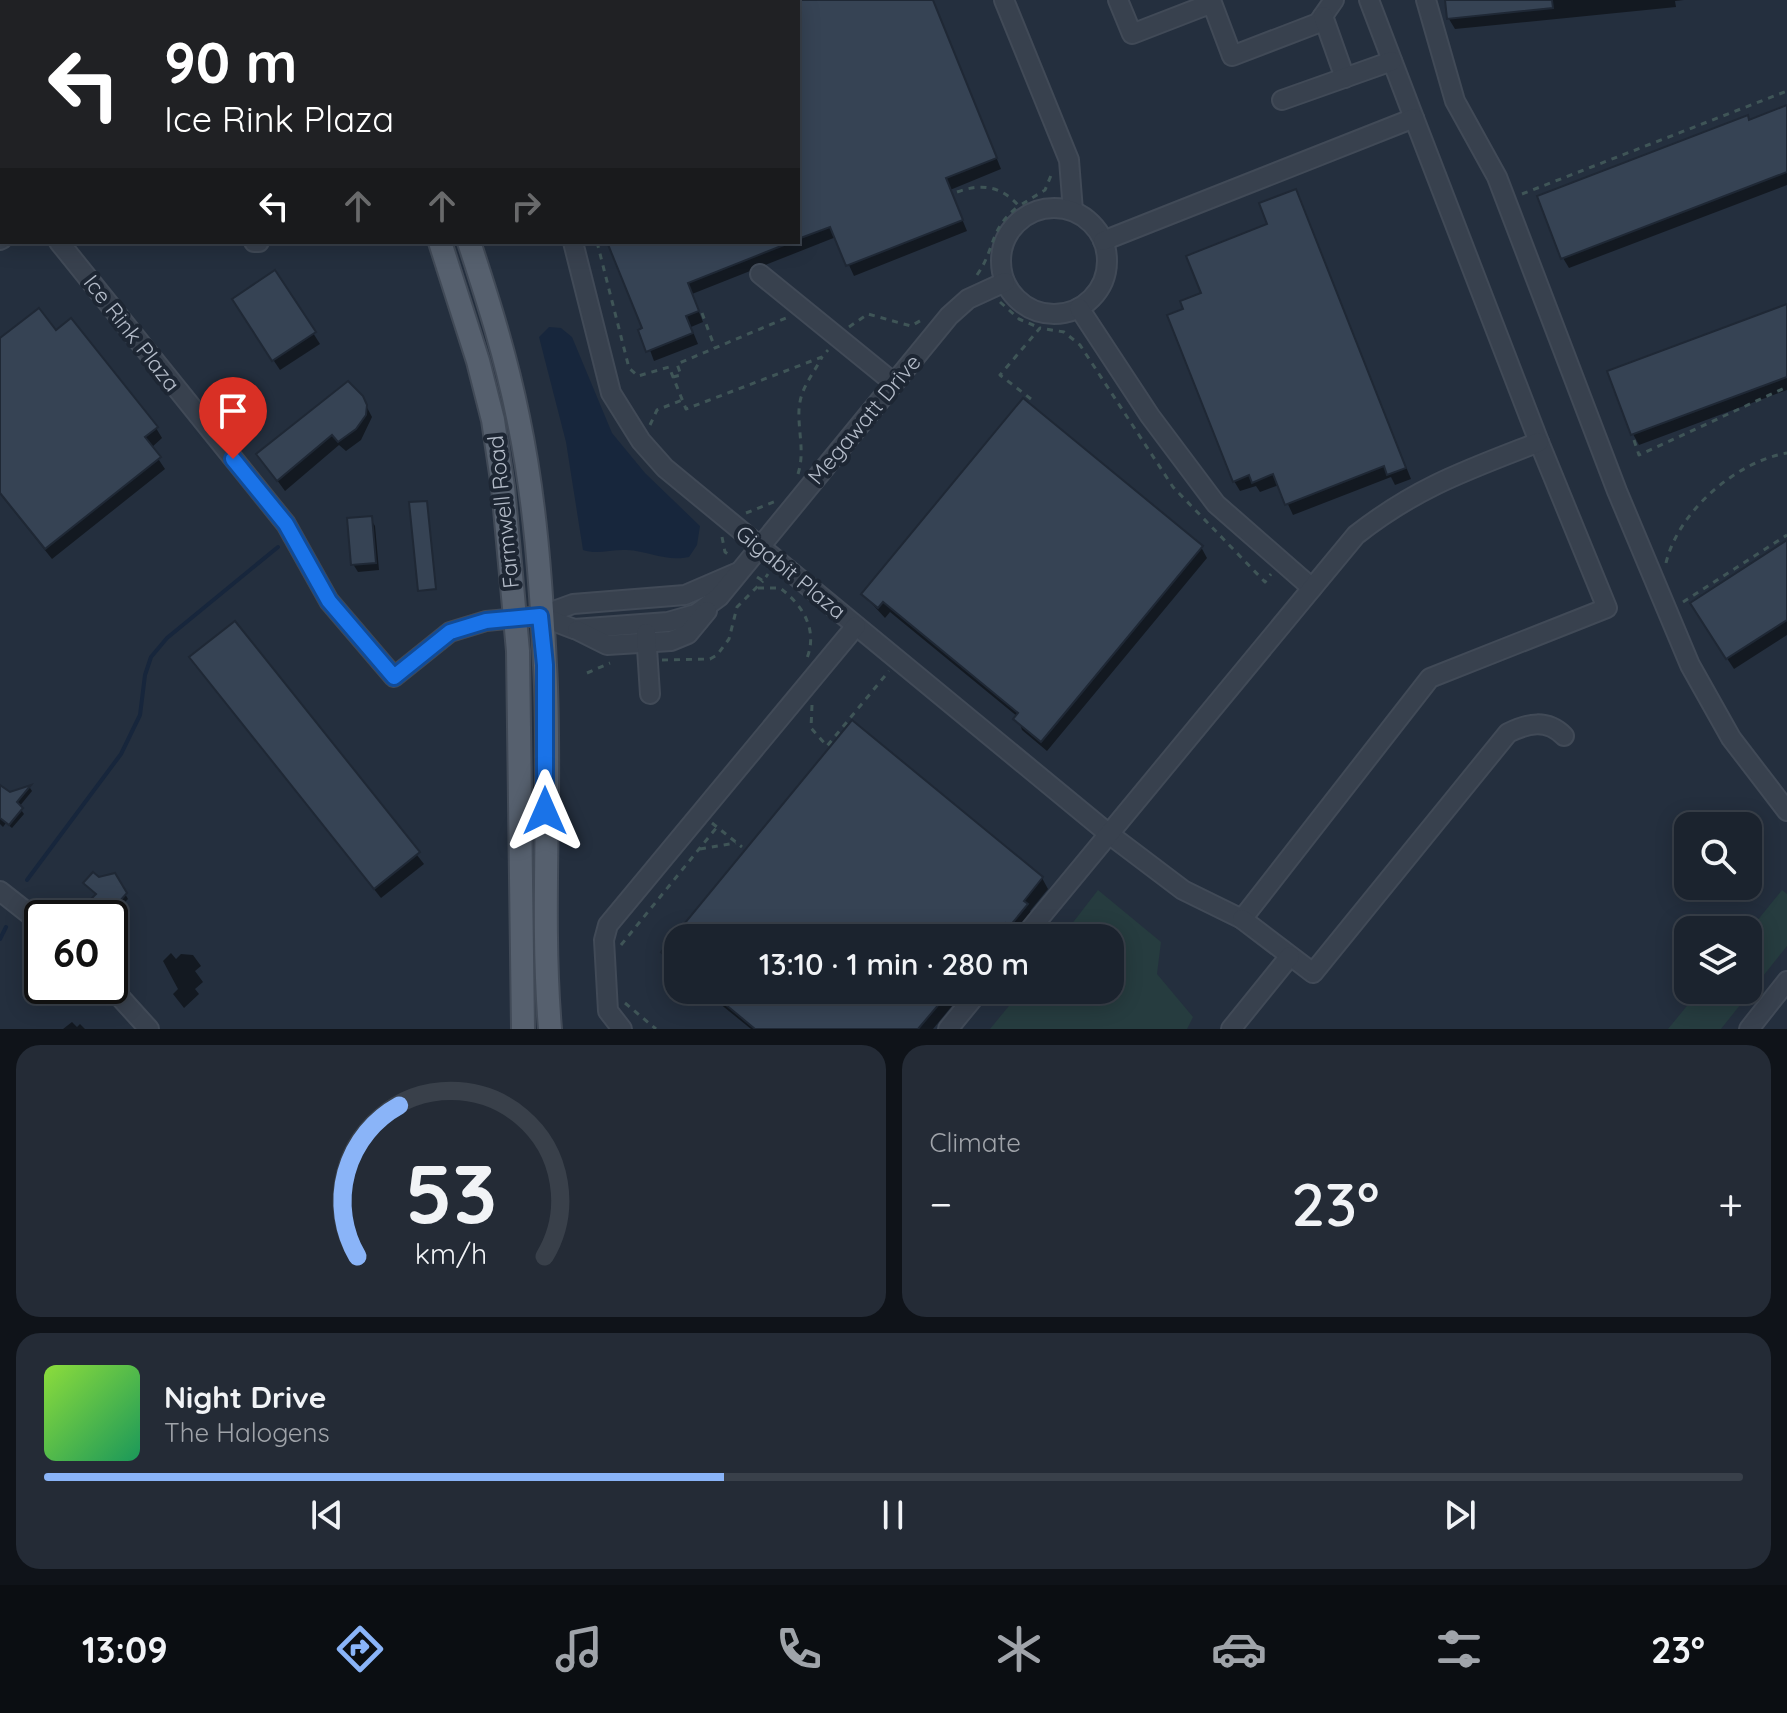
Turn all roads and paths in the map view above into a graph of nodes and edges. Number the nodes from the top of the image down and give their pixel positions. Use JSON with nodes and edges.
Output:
{"nodes":[{"id":1,"x":1004,"y":0,"type":"edge"},
{"id":2,"x":1118,"y":0,"type":"edge"},
{"id":3,"x":1334,"y":0,"type":"edge"},
{"id":4,"x":1369,"y":0,"type":"edge"},
{"id":5,"x":1426,"y":0,"type":"edge"},
{"id":6,"x":1323,"y":16,"type":"junction"},
{"id":7,"x":1392,"y":61,"type":"junction"},
{"id":8,"x":1345,"y":78,"type":"junction"},
{"id":9,"x":1787,"y":91,"type":"edge"},
{"id":10,"x":1282,"y":100,"type":"dead end"},
{"id":11,"x":1414,"y":118,"type":"junction"},
{"id":12,"x":1052,"y":169,"type":"dead end"},
{"id":13,"x":957,"y":192,"type":"dead end"},
{"id":14,"x":1506,"y":200,"type":"junction"},
{"id":15,"x":1019,"y":206,"type":"junction"},
{"id":16,"x":1073,"y":211,"type":"junction"},
{"id":17,"x":1103,"y":241,"type":"junction"},
{"id":18,"x":61,"y":244,"type":"edge"},
{"id":19,"x":441,"y":244,"type":"edge"},
{"id":20,"x":470,"y":244,"type":"edge"},
{"id":21,"x":574,"y":244,"type":"edge"},
{"id":22,"x":598,"y":244,"type":"edge"},
{"id":23,"x":983,"y":267,"type":"junction"},
{"id":24,"x":760,"y":274,"type":"dead end"},
{"id":25,"x":969,"y":283,"type":"dead end"},
{"id":26,"x":1000,"y":284,"type":"junction"},
{"id":27,"x":1079,"y":308,"type":"junction"},
{"id":28,"x":702,"y":313,"type":"dead end"},
{"id":29,"x":928,"y":316,"type":"dead end"},
{"id":30,"x":786,"y":318,"type":"dead end"},
{"id":31,"x":1040,"y":328,"type":"junction"},
{"id":32,"x":839,"y":339,"type":"junction"},
{"id":33,"x":715,"y":348,"type":"junction"},
{"id":34,"x":822,"y":357,"type":"junction"},
{"id":35,"x":673,"y":377,"type":"junction"},
{"id":36,"x":894,"y":383,"type":"junction"},
{"id":37,"x":1787,"y":387,"type":"edge"},
{"id":38,"x":1031,"y":399,"type":"dead end"},
{"id":39,"x":682,"y":400,"type":"junction"},
{"id":40,"x":651,"y":434,"type":"dead end"},
{"id":41,"x":1634,"y":440,"type":"dead end"},
{"id":42,"x":1539,"y":442,"type":"junction"},
{"id":43,"x":1787,"y":453,"type":"edge"},
{"id":44,"x":794,"y":483,"type":"dead end"},
{"id":45,"x":779,"y":500,"type":"dead end"},
{"id":46,"x":732,"y":524,"type":"junction"},
{"id":47,"x":1787,"y":535,"type":"edge"},
{"id":48,"x":759,"y":546,"type":"junction"},
{"id":49,"x":776,"y":560,"type":"junction"},
{"id":50,"x":740,"y":569,"type":"junction"},
{"id":51,"x":1279,"y":578,"type":"dead end"},
{"id":52,"x":758,"y":588,"type":"dead end"},
{"id":53,"x":1312,"y":588,"type":"junction"},
{"id":54,"x":1660,"y":593,"type":"junction"},
{"id":55,"x":719,"y":597,"type":"junction"},
{"id":56,"x":644,"y":598,"type":"junction"},
{"id":57,"x":1667,"y":612,"type":"junction"},
{"id":58,"x":540,"y":616,"type":"junction"},
{"id":59,"x":514,"y":619,"type":"junction"},
{"id":60,"x":646,"y":623,"type":"junction"},
{"id":61,"x":856,"y":626,"type":"junction"},
{"id":62,"x":574,"y":629,"type":"junction"},
{"id":63,"x":647,"y":645,"type":"junction"},
{"id":64,"x":806,"y":661,"type":"dead end"},
{"id":65,"x":650,"y":694,"type":"dead end"},
{"id":66,"x":1564,"y":736,"type":"dead end"},
{"id":67,"x":1787,"y":811,"type":"edge"},
{"id":68,"x":700,"y":814,"type":"junction"},
{"id":69,"x":717,"y":827,"type":"junction"},
{"id":70,"x":1109,"y":834,"type":"junction"},
{"id":71,"x":737,"y":843,"type":"junction"},
{"id":72,"x":742,"y":847,"type":"dead end"},
{"id":73,"x":700,"y":849,"type":"junction"},
{"id":74,"x":0,"y":891,"type":"edge"},
{"id":75,"x":24,"y":910,"type":"edge"},
{"id":76,"x":1242,"y":919,"type":"junction"},
{"id":77,"x":1035,"y":924,"type":"edge"},
{"id":78,"x":615,"y":953,"type":"dead end"},
{"id":79,"x":1290,"y":956,"type":"junction"},
{"id":80,"x":1787,"y":981,"type":"edge"},
{"id":81,"x":617,"y":997,"type":"dead end"},
{"id":82,"x":126,"y":1004,"type":"edge"},
{"id":83,"x":969,"y":1004,"type":"edge"},
{"id":84,"x":149,"y":1029,"type":"edge"},
{"id":85,"x":523,"y":1029,"type":"edge"},
{"id":86,"x":550,"y":1029,"type":"edge"},
{"id":87,"x":622,"y":1029,"type":"edge"},
{"id":88,"x":656,"y":1029,"type":"edge"},
{"id":89,"x":948,"y":1029,"type":"edge"},
{"id":90,"x":1231,"y":1029,"type":"edge"},
{"id":91,"x":1749,"y":1029,"type":"edge"}],
"edges":[{"from":1,"to":16,"type":"street"},
{"from":2,"to":6,"type":"street"},
{"from":3,"to":6,"type":"street"},
{"from":4,"to":7,"type":"street"},
{"from":5,"to":14,"type":"street"},
{"from":6,"to":8,"type":"street"},
{"from":7,"to":8,"type":"street"},
{"from":7,"to":11,"type":"street"},
{"from":8,"to":10,"type":"street"},
{"from":9,"to":14,"type":"path"},
{"from":11,"to":17,"type":"street"},
{"from":11,"to":42,"type":"street"},
{"from":12,"to":15,"type":"path"},
{"from":13,"to":15,"type":"path"},
{"from":14,"to":54,"type":"street"},
{"from":15,"to":23,"type":"path"},
{"from":16,"to":17,"type":"street"},
{"from":16,"to":26,"type":"street"},
{"from":17,"to":27,"type":"street"},
{"from":18,"to":59,"type":"street","name":"Ice Rink Plaza"},
{"from":19,"to":59,"type":"main road","name":"Farmwell Road"},
{"from":20,"to":58,"type":"main road","name":"Farmwell Road"},
{"from":21,"to":46,"type":"street","name":"Gigabit Plaza"},
{"from":22,"to":35,"type":"path"},
{"from":23,"to":25,"type":"path"},
{"from":23,"to":26,"type":"path"},
{"from":24,"to":32,"type":"street"},
{"from":26,"to":27,"type":"street"},
{"from":26,"to":31,"type":"path"},
{"from":26,"to":36,"type":"street","name":"Megawatt Drive"},
{"from":27,"to":53,"type":"street"},
{"from":28,"to":33,"type":"path"},
{"from":29,"to":32,"type":"path"},
{"from":30,"to":33,"type":"path"},
{"from":31,"to":38,"type":"path"},
{"from":31,"to":51,"type":"path"},
{"from":32,"to":34,"type":"path"},
{"from":32,"to":36,"type":"street"},
{"from":33,"to":35,"type":"path"},
{"from":34,"to":39,"type":"path"},
{"from":34,"to":44,"type":"path"},
{"from":35,"to":39,"type":"path"},
{"from":36,"to":48,"type":"street","name":"Megawatt Drive"},
{"from":37,"to":41,"type":"path"},
{"from":39,"to":40,"type":"path"},
{"from":42,"to":53,"type":"street"},
{"from":42,"to":76,"type":"street"},
{"from":43,"to":54,"type":"path"},
{"from":45,"to":46,"type":"path"},
{"from":46,"to":48,"type":"street","name":"Gigabit Plaza"},
{"from":46,"to":50,"type":"path"},
{"from":47,"to":57,"type":"path"},
{"from":48,"to":49,"type":"street","name":"Gigabit Plaza"},
{"from":48,"to":50,"type":"street","name":"Megawatt Drive"},
{"from":49,"to":50,"type":"path"},
{"from":49,"to":61,"type":"street","name":"Gigabit Plaza"},
{"from":50,"to":55,"type":"street","name":"Megawatt Drive"},
{"from":50,"to":56,"type":"street","name":"Ice Rink Plaza"},
{"from":52,"to":64,"type":"path"},
{"from":53,"to":70,"type":"street"},
{"from":54,"to":57,"type":"street"},
{"from":55,"to":60,"type":"street"},
{"from":55,"to":63,"type":"street","name":"Megawatt Drive"},
{"from":56,"to":58,"type":"street","name":"Ice Rink Plaza"},
{"from":56,"to":60,"type":"street"},
{"from":57,"to":67,"type":"street"},
{"from":58,"to":59,"type":"street","name":"Ice Rink Plaza"},
{"from":58,"to":62,"type":"street","name":"Megawatt Drive"},
{"from":58,"to":86,"type":"main road","name":"Farmwell Road"},
{"from":59,"to":85,"type":"main road","name":"Farmwell Road"},
{"from":60,"to":62,"type":"street"},
{"from":60,"to":63,"type":"street"},
{"from":61,"to":68,"type":"street"},
{"from":61,"to":70,"type":"street","name":"Gigabit Plaza"},
{"from":62,"to":63,"type":"street","name":"Megawatt Drive"},
{"from":63,"to":65,"type":"street"},
{"from":66,"to":79,"type":"street"},
{"from":68,"to":69,"type":"path"},
{"from":68,"to":87,"type":"street"},
{"from":69,"to":71,"type":"path"},
{"from":69,"to":73,"type":"path"},
{"from":70,"to":76,"type":"street","name":"Gigabit Plaza"},
{"from":70,"to":77,"type":"street"},
{"from":71,"to":72,"type":"path"},
{"from":71,"to":73,"type":"path"},
{"from":73,"to":78,"type":"path"},
{"from":74,"to":75,"type":"street"},
{"from":76,"to":79,"type":"street","name":"Gigabit Plaza"},
{"from":79,"to":90,"type":"street"},
{"from":80,"to":91,"type":"street"},
{"from":81,"to":88,"type":"path"},
{"from":82,"to":84,"type":"street"},
{"from":83,"to":89,"type":"street"}]}
